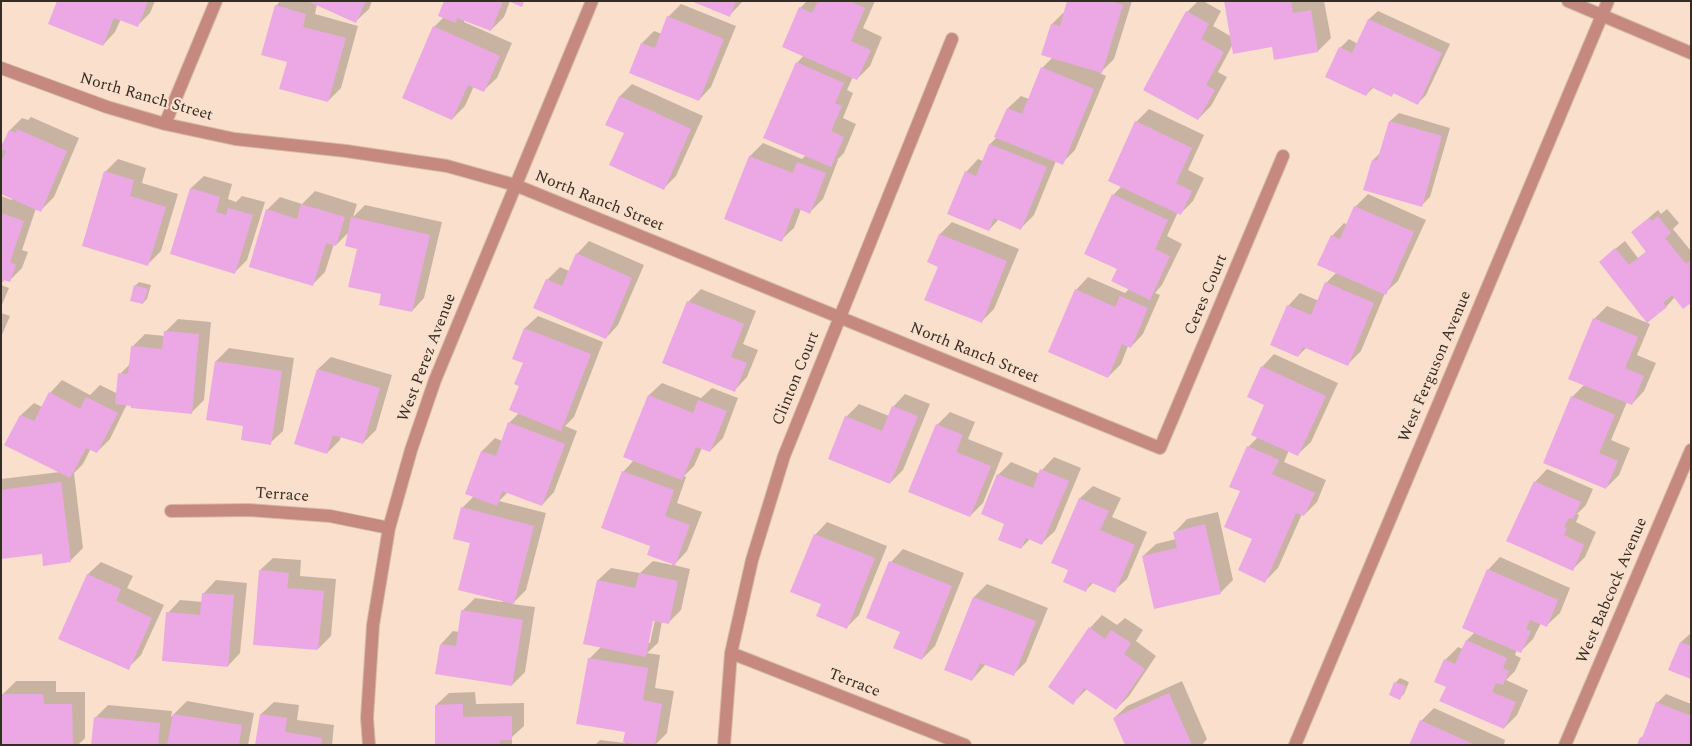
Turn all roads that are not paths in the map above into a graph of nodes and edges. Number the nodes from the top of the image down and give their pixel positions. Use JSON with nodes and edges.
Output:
{"nodes":[{"id":1,"x":216,"y":1,"type":"edge"},
{"id":2,"x":592,"y":1,"type":"edge"},
{"id":3,"x":1568,"y":1,"type":"edge"},
{"id":4,"x":1608,"y":1,"type":"edge"},
{"id":5,"x":1602,"y":15,"type":"junction"},
{"id":6,"x":952,"y":40,"type":"dead end"},
{"id":7,"x":1691,"y":53,"type":"edge"},
{"id":8,"x":1,"y":68,"type":"edge"},
{"id":9,"x":165,"y":124,"type":"junction"},
{"id":10,"x":1283,"y":156,"type":"dead end"},
{"id":11,"x":515,"y":185,"type":"junction"},
{"id":12,"x":840,"y":316,"type":"junction"},
{"id":13,"x":1160,"y":448,"type":"joint"},
{"id":14,"x":1691,"y":450,"type":"edge"},
{"id":15,"x":171,"y":511,"type":"dead end"},
{"id":16,"x":388,"y":528,"type":"junction"},
{"id":17,"x":731,"y":653,"type":"junction"},
{"id":18,"x":369,"y":745,"type":"edge"},
{"id":19,"x":724,"y":745,"type":"edge"},
{"id":20,"x":965,"y":745,"type":"edge"},
{"id":21,"x":1295,"y":745,"type":"edge"},
{"id":22,"x":1565,"y":745,"type":"edge"}],
"edges":[{"from":1,"to":9,"type":"street"},
{"from":2,"to":11,"type":"street","name":"West Perez Avenue"},
{"from":3,"to":5,"type":"street"},
{"from":4,"to":5,"type":"street","name":"West Ferguson Avenue"},
{"from":5,"to":7,"type":"street"},
{"from":5,"to":21,"type":"street","name":"West Ferguson Avenue"},
{"from":6,"to":12,"type":"street","name":"Clinton Court"},
{"from":8,"to":9,"type":"street","name":"North Ranch Street"},
{"from":9,"to":11,"type":"street","name":"North Ranch Street"},
{"from":10,"to":13,"type":"street","name":"Ceres Court"},
{"from":11,"to":12,"type":"street","name":"North Ranch Street"},
{"from":11,"to":16,"type":"street","name":"West Perez Avenue"},
{"from":12,"to":13,"type":"street","name":"North Ranch Street"},
{"from":12,"to":17,"type":"street","name":"Clinton Court"},
{"from":14,"to":22,"type":"street","name":"West Babcock Avenue"},
{"from":15,"to":16,"type":"street","name":"Terrace"},
{"from":16,"to":18,"type":"street","name":"West Perez Avenue"},
{"from":17,"to":19,"type":"street","name":"Clinton Court"},
{"from":17,"to":20,"type":"street","name":"Terrace"}]}
